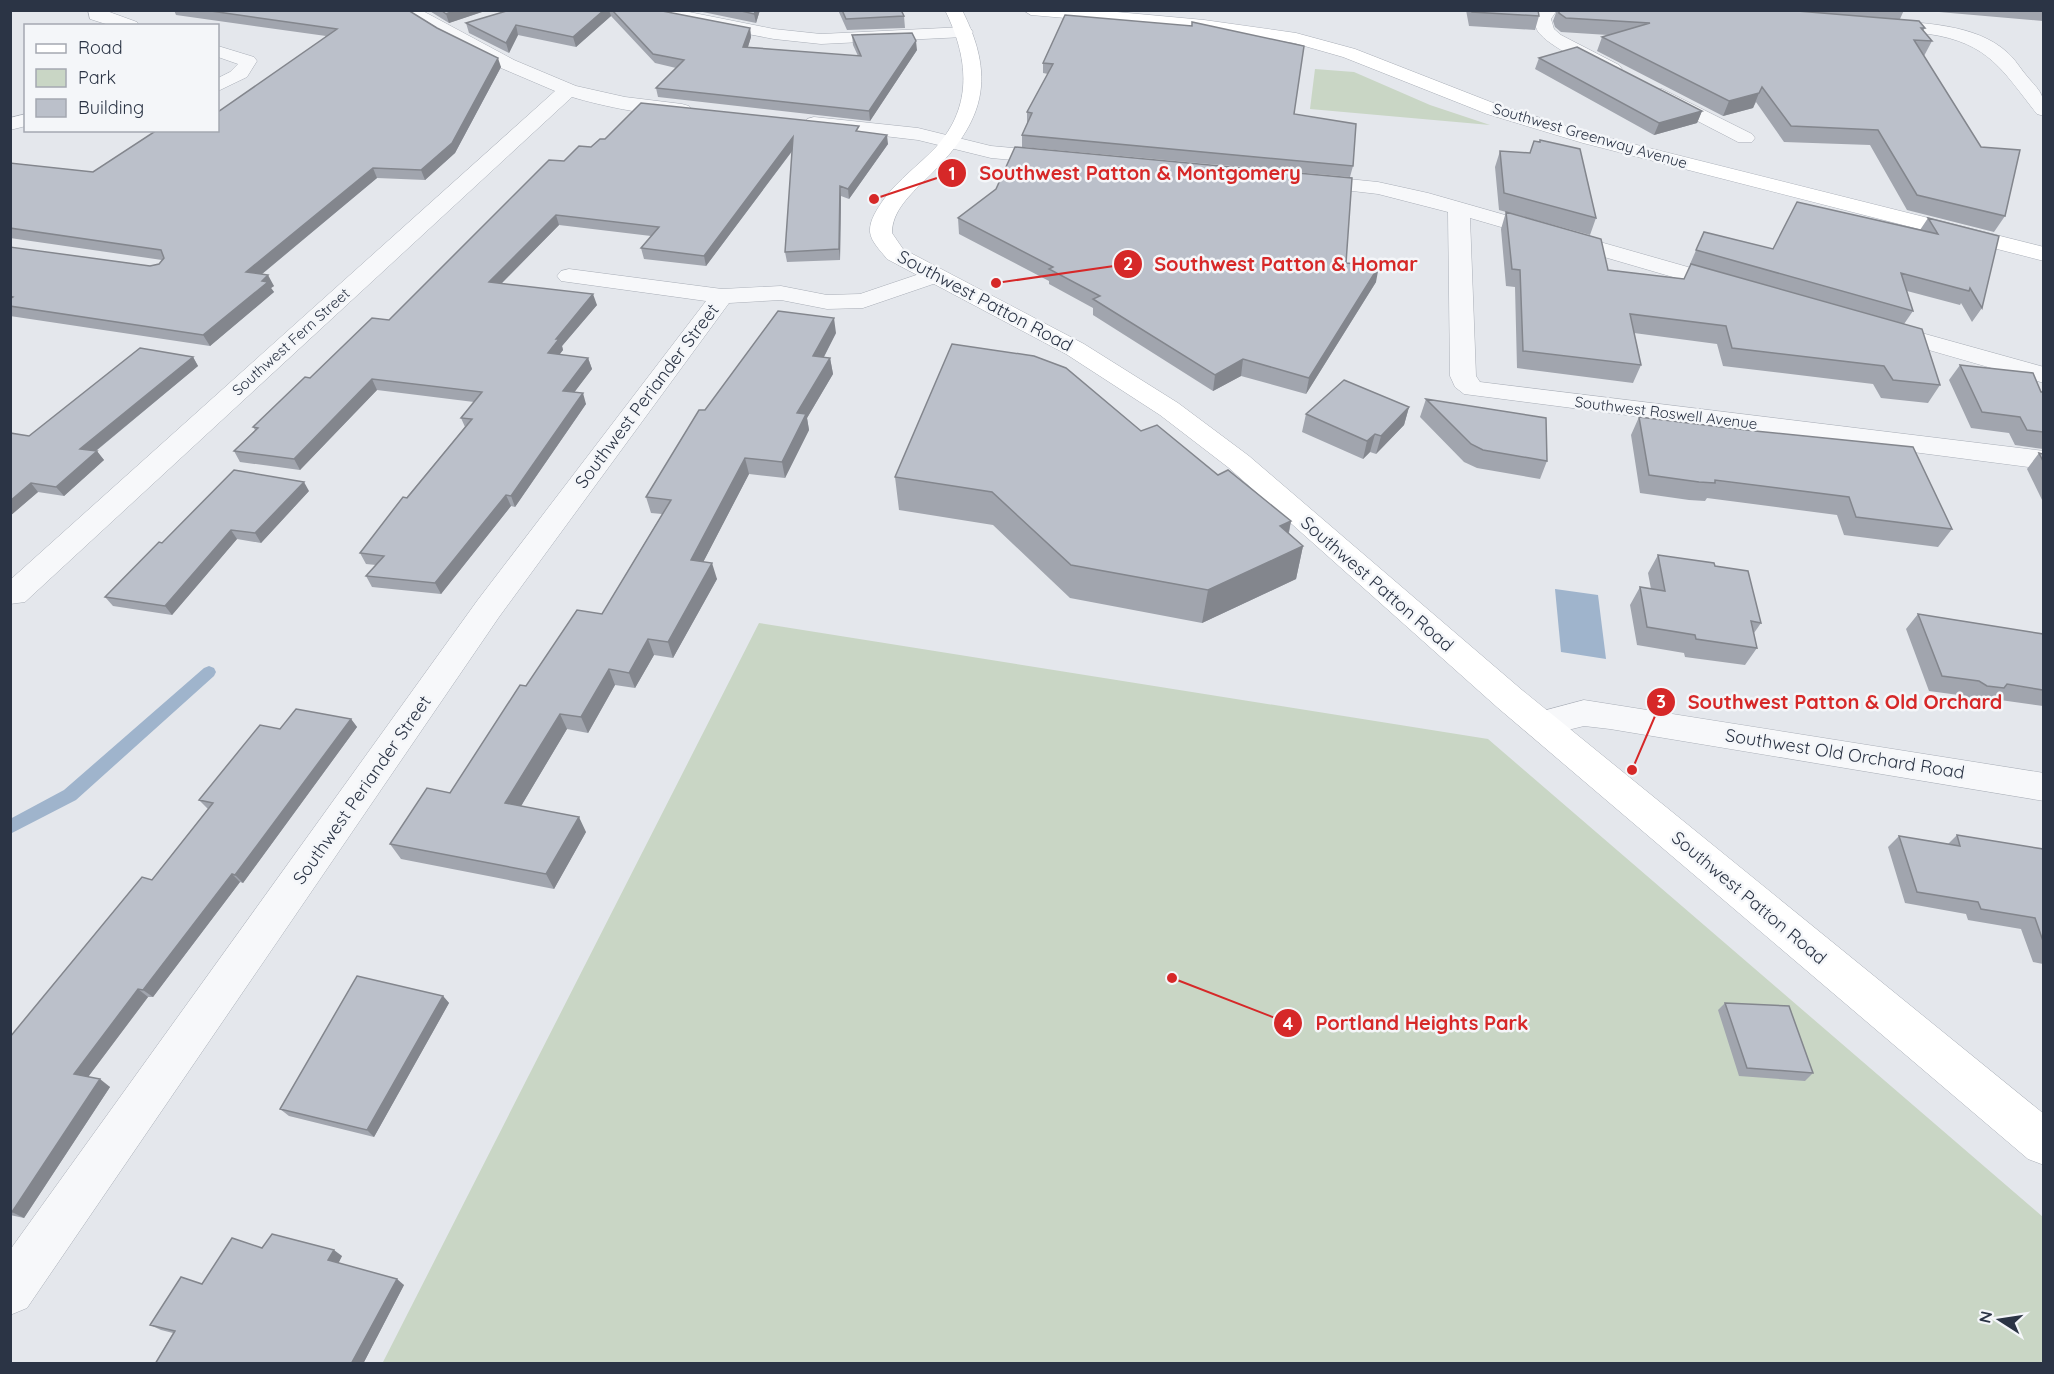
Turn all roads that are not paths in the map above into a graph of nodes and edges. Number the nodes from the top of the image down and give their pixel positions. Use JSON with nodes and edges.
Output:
{"nodes":[{"id":1,"x":96,"y":10,"type":"edge"},
{"id":2,"x":408,"y":10,"type":"edge"},
{"id":3,"x":647,"y":10,"type":"edge"},
{"id":4,"x":953,"y":10,"type":"edge"},
{"id":5,"x":1030,"y":10,"type":"edge"},
{"id":6,"x":1549,"y":10,"type":"edge"},
{"id":7,"x":125,"y":24,"type":"edge"},
{"id":8,"x":467,"y":24,"type":"edge"},
{"id":9,"x":1865,"y":24,"type":"edge"},
{"id":10,"x":447,"y":31,"type":"junction"},
{"id":11,"x":964,"y":32,"type":"junction"},
{"id":12,"x":219,"y":51,"type":"edge"},
{"id":13,"x":1629,"y":78,"type":"edge"},
{"id":14,"x":219,"y":85,"type":"edge"},
{"id":15,"x":1650,"y":88,"type":"edge"},
{"id":16,"x":568,"y":90,"type":"junction"},
{"id":17,"x":2043,"y":110,"type":"edge"},
{"id":18,"x":705,"y":112,"type":"edge"},
{"id":19,"x":800,"y":122,"type":"edge"},
{"id":20,"x":1745,"y":138,"type":"dead end"},
{"id":21,"x":951,"y":142,"type":"junction"},
{"id":22,"x":1073,"y":159,"type":"edge"},
{"id":23,"x":1284,"y":179,"type":"edge"},
{"id":24,"x":1459,"y":209,"type":"junction"},
{"id":25,"x":2043,"y":254,"type":"edge"},
{"id":26,"x":569,"y":276,"type":"dead end"},
{"id":27,"x":934,"y":276,"type":"junction"},
{"id":28,"x":1746,"y":290,"type":"edge"},
{"id":29,"x":722,"y":296,"type":"junction"},
{"id":30,"x":1860,"y":323,"type":"edge"},
{"id":31,"x":2043,"y":375,"type":"edge"},
{"id":32,"x":2043,"y":460,"type":"edge"},
{"id":33,"x":12,"y":593,"type":"edge"},
{"id":34,"x":1540,"y":724,"type":"junction"},
{"id":35,"x":2043,"y":787,"type":"edge"},
{"id":36,"x":2043,"y":1143,"type":"edge"},
{"id":37,"x":10,"y":1291,"type":"edge"}],
"edges":[{"from":1,"to":7,"type":"street"},
{"from":2,"to":10,"type":"street"},
{"from":3,"to":11,"type":"street"},
{"from":4,"to":11,"type":"main road","name":"Southwest Patton Road"},
{"from":5,"to":25,"type":"main road","name":"Southwest Greenway Avenue"},
{"from":6,"to":13,"type":"street"},
{"from":8,"to":10,"type":"street"},
{"from":9,"to":17,"type":"street"},
{"from":10,"to":16,"type":"street"},
{"from":11,"to":21,"type":"main road","name":"Southwest Patton Road"},
{"from":12,"to":14,"type":"street"},
{"from":15,"to":20,"type":"street"},
{"from":16,"to":18,"type":"street"},
{"from":16,"to":33,"type":"street","name":"Southwest Fern Street"},
{"from":19,"to":21,"type":"street"},
{"from":21,"to":22,"type":"street"},
{"from":21,"to":27,"type":"main road","name":"Southwest Patton Road"},
{"from":23,"to":24,"type":"street"},
{"from":24,"to":28,"type":"street"},
{"from":24,"to":32,"type":"street","name":"Southwest Roswell Avenue"},
{"from":26,"to":29,"type":"street"},
{"from":27,"to":29,"type":"street"},
{"from":27,"to":34,"type":"main road","name":"Southwest Patton Road"},
{"from":29,"to":37,"type":"street","name":"Southwest Periander Street"},
{"from":30,"to":31,"type":"street"},
{"from":34,"to":35,"type":"street","name":"Southwest Old Orchard Road"},
{"from":34,"to":36,"type":"main road","name":"Southwest Patton Road"}]}
